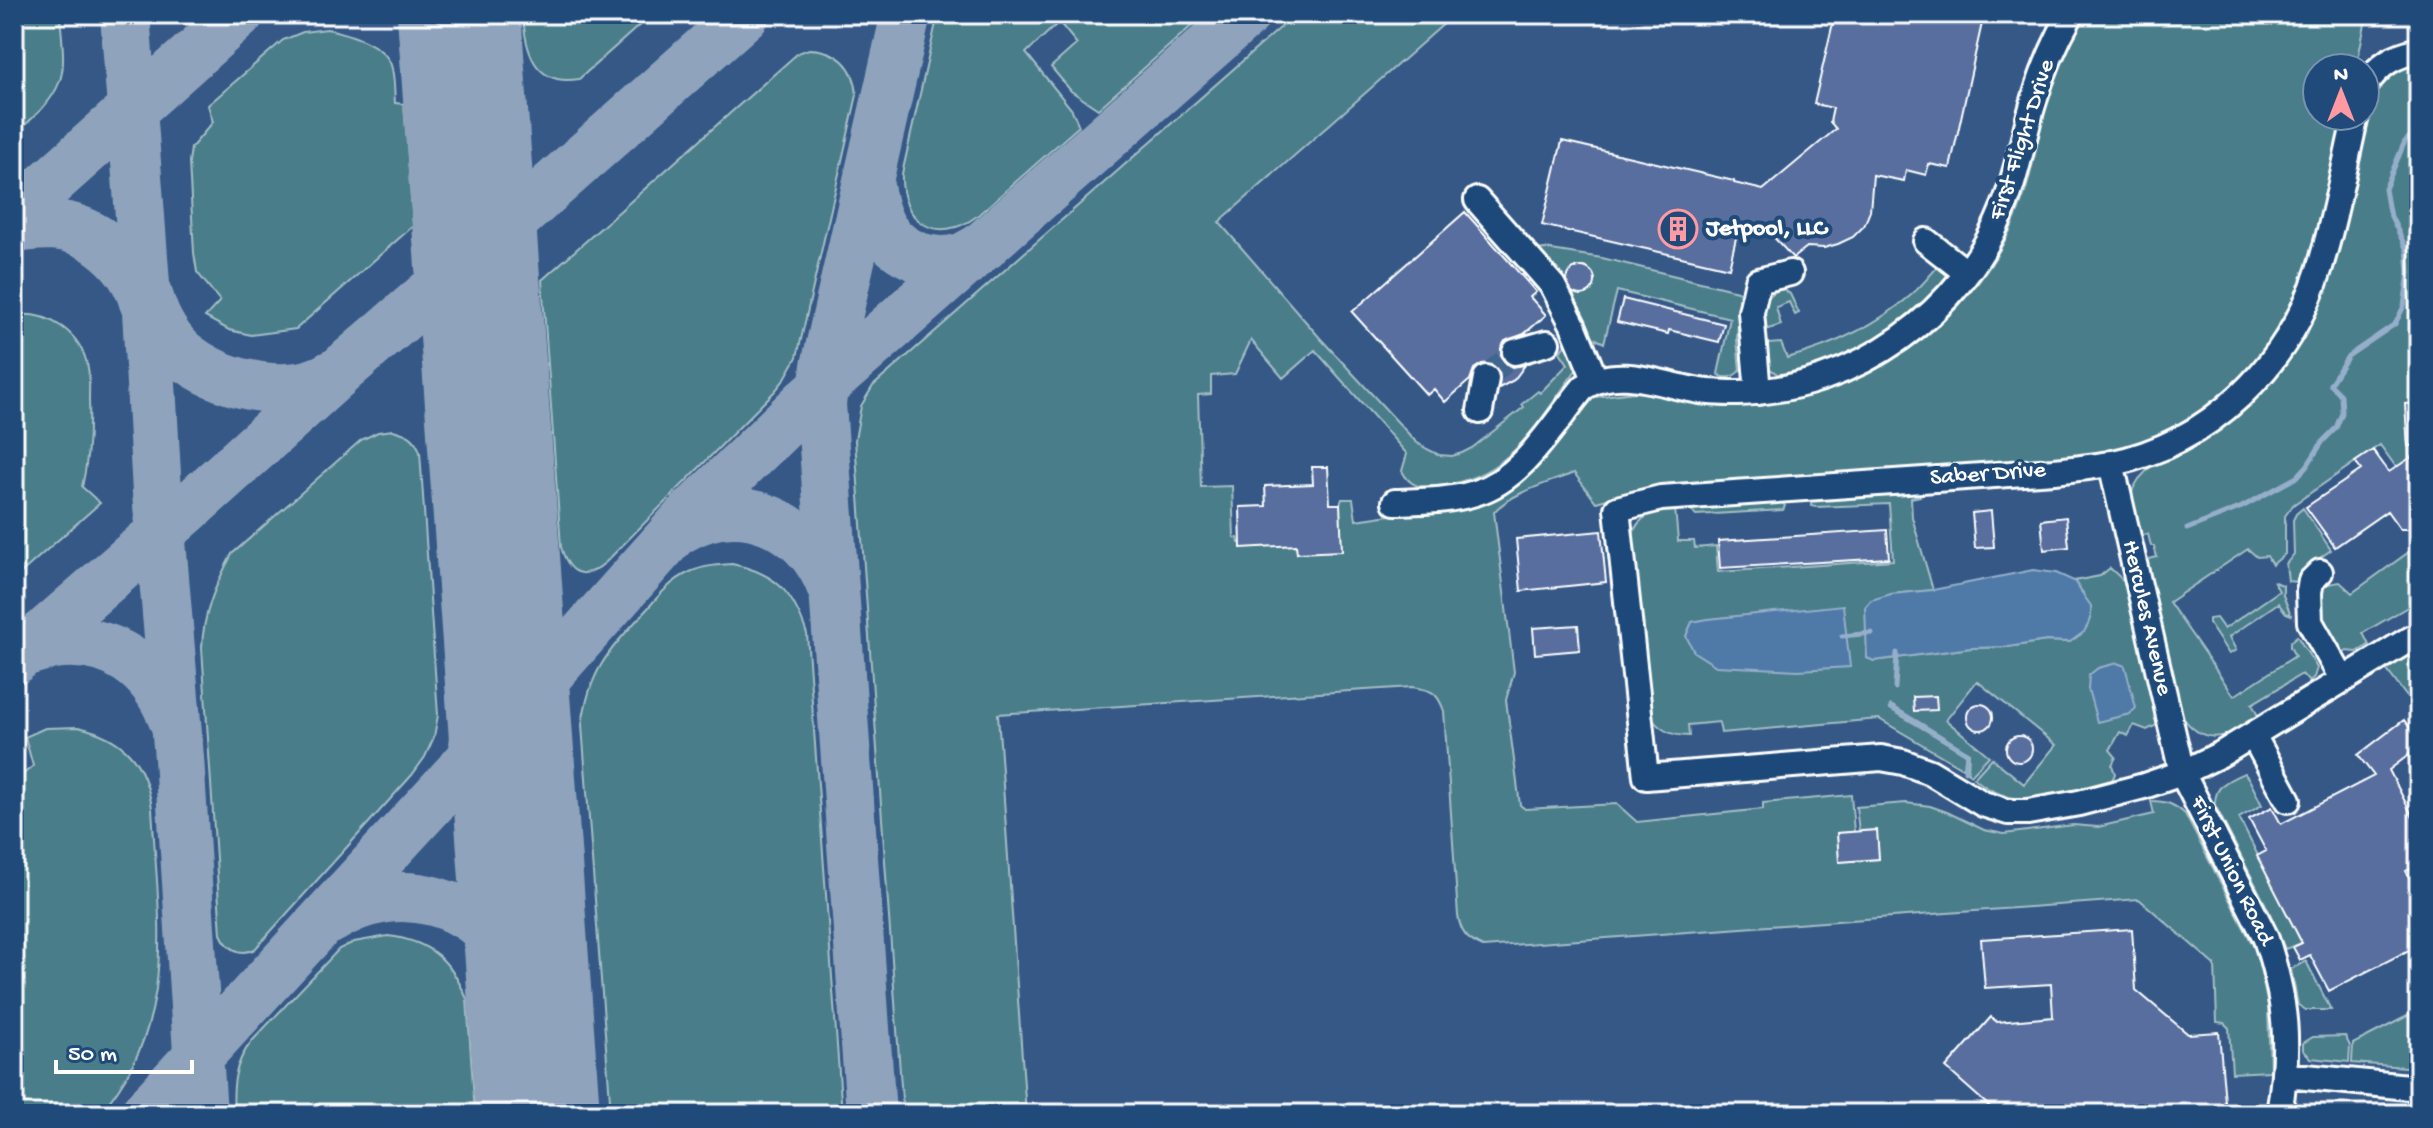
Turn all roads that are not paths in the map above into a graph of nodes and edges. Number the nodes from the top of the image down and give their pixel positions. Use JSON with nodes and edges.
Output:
{"nodes":[{"id":1,"x":2071,"y":14,"type":"edge"},
{"id":2,"x":2419,"y":50,"type":"edge"},
{"id":3,"x":2381,"y":65,"type":"edge"},
{"id":4,"x":2352,"y":132,"type":"edge"},
{"id":5,"x":1477,"y":200,"type":"dead end"},
{"id":6,"x":1926,"y":241,"type":"dead end"},
{"id":7,"x":1790,"y":273,"type":"dead end"},
{"id":8,"x":1967,"y":273,"type":"junction"},
{"id":9,"x":1561,"y":336,"type":"junction"},
{"id":10,"x":1515,"y":352,"type":"tunnel mouth"},
{"id":11,"x":1486,"y":378,"type":"tunnel mouth"},
{"id":12,"x":1595,"y":379,"type":"junction"},
{"id":13,"x":1758,"y":392,"type":"junction"},
{"id":14,"x":1480,"y":411,"type":"dead end"},
{"id":15,"x":2111,"y":463,"type":"junction"},
{"id":16,"x":1395,"y":502,"type":"dead end"},
{"id":17,"x":2320,"y":572,"type":"dead end"},
{"id":18,"x":2414,"y":639,"type":"edge"},
{"id":19,"x":2343,"y":680,"type":"junction"},
{"id":20,"x":2253,"y":735,"type":"junction"},
{"id":21,"x":2182,"y":773,"type":"junction"},
{"id":22,"x":2288,"y":800,"type":"dead end"},
{"id":23,"x":2285,"y":1075,"type":"junction"},
{"id":24,"x":2419,"y":1088,"type":"edge"},
{"id":25,"x":2279,"y":1114,"type":"edge"}],
"edges":[{"from":1,"to":8,"type":"street","name":"First Flight Drive"},
{"from":2,"to":3,"type":"street"},
{"from":4,"to":15,"type":"street","name":"Saber Drive"},
{"from":5,"to":9,"type":"street"},
{"from":6,"to":8,"type":"street"},
{"from":7,"to":13,"type":"street"},
{"from":8,"to":13,"type":"street","name":"First Flight Drive"},
{"from":9,"to":10,"type":"street"},
{"from":9,"to":12,"type":"street"},
{"from":11,"to":14,"type":"street"},
{"from":12,"to":13,"type":"street","name":"First Flight Drive"},
{"from":12,"to":16,"type":"street"},
{"from":15,"to":21,"type":"street","name":"Hercules Avenue"},
{"from":15,"to":21,"type":"street","name":"Saber Drive"},
{"from":17,"to":19,"type":"street"},
{"from":18,"to":19,"type":"street"},
{"from":19,"to":20,"type":"street"},
{"from":20,"to":21,"type":"street"},
{"from":20,"to":22,"type":"street"},
{"from":21,"to":23,"type":"street","name":"First Union Road"},
{"from":23,"to":24,"type":"street"},
{"from":23,"to":25,"type":"street","name":"First Union Road"}]}
